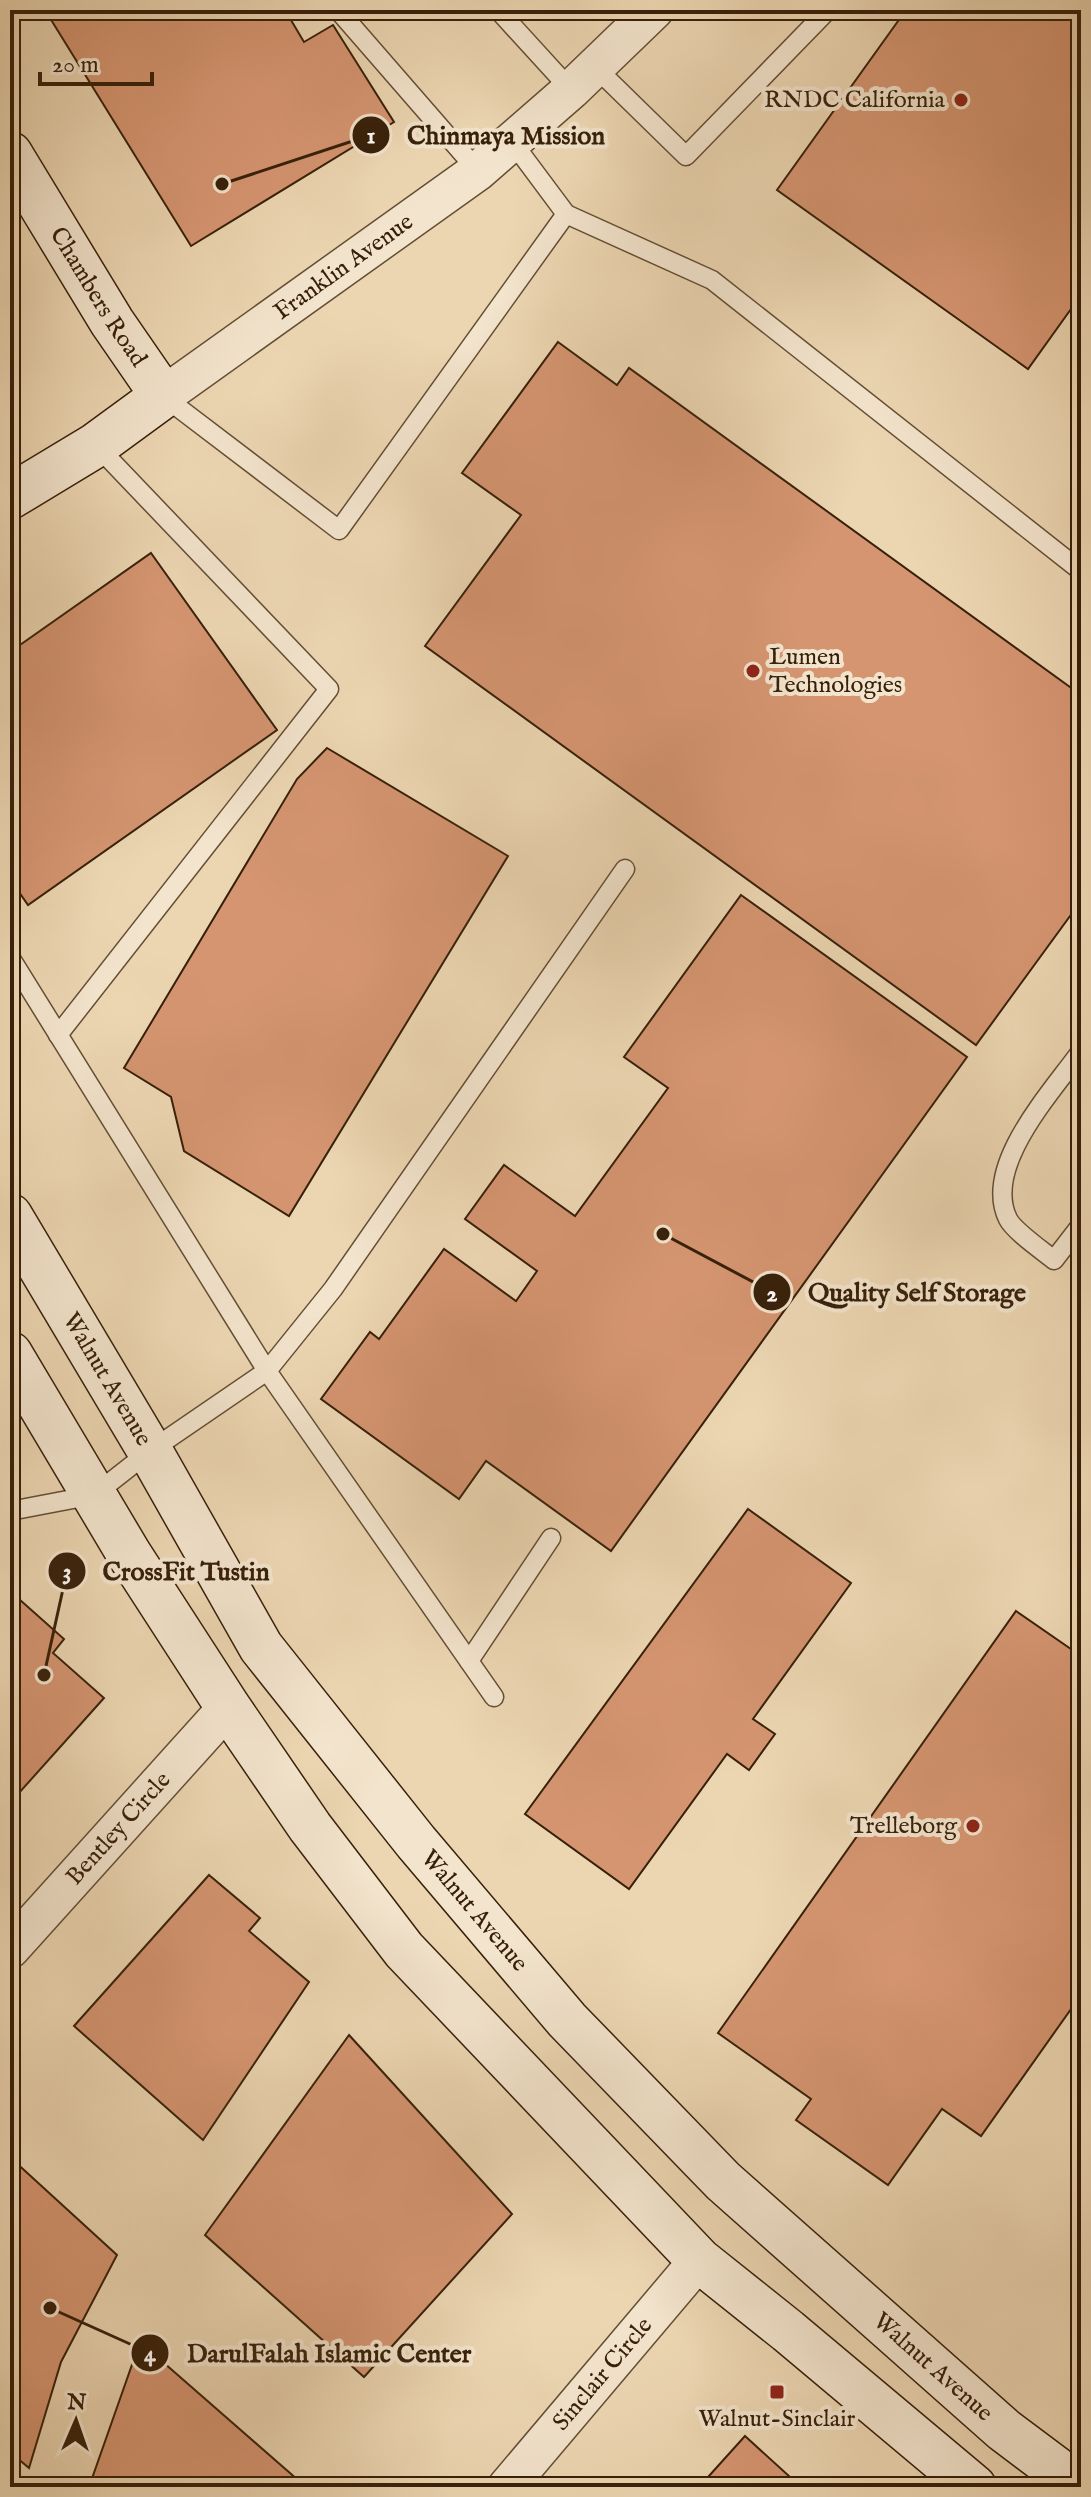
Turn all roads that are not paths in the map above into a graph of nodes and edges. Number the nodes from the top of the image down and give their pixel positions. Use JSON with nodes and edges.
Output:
{"nodes":[{"id":1,"x":338,"y":10,"type":"edge"},
{"id":2,"x":498,"y":10,"type":"edge"},
{"id":3,"x":654,"y":10,"type":"edge"},
{"id":4,"x":828,"y":10,"type":"edge"},
{"id":5,"x":584,"y":79,"type":"junction"},
{"id":6,"x":513,"y":143,"type":"junction"},
{"id":7,"x":10,"y":154,"type":"edge"},
{"id":8,"x":478,"y":171,"type":"junction"},
{"id":9,"x":566,"y":214,"type":"junction"},
{"id":10,"x":163,"y":396,"type":"junction"},
{"id":11,"x":96,"y":445,"type":"junction"},
{"id":12,"x":10,"y":497,"type":"edge"},
{"id":13,"x":1081,"y":571,"type":"edge"},
{"id":14,"x":625,"y":869,"type":"dead end"},
{"id":15,"x":10,"y":957,"type":"edge"},
{"id":16,"x":58,"y":1035,"type":"junction"},
{"id":17,"x":1081,"y":1051,"type":"edge"},
{"id":18,"x":10,"y":1216,"type":"edge"},
{"id":19,"x":1081,"y":1225,"type":"edge"},
{"id":20,"x":10,"y":1354,"type":"edge"},
{"id":21,"x":267,"y":1371,"type":"junction"},
{"id":22,"x":150,"y":1451,"type":"junction"},
{"id":23,"x":94,"y":1495,"type":"junction"},
{"id":24,"x":10,"y":1511,"type":"edge"},
{"id":25,"x":551,"y":1538,"type":"dead end"},
{"id":26,"x":469,"y":1661,"type":"junction"},
{"id":27,"x":494,"y":1697,"type":"dead end"},
{"id":28,"x":228,"y":1707,"type":"junction"},
{"id":29,"x":10,"y":1949,"type":"edge"},
{"id":30,"x":699,"y":2260,"type":"junction"},
{"id":31,"x":507,"y":2487,"type":"edge"},
{"id":32,"x":974,"y":2487,"type":"edge"},
{"id":33,"x":1080,"y":2487,"type":"edge"}],
"edges":[{"from":1,"to":8,"type":"lane"},
{"from":2,"to":5,"type":"lane"},
{"from":3,"to":5,"type":"street","name":"Franklin Avenue"},
{"from":4,"to":5,"type":"lane"},
{"from":5,"to":6,"type":"street","name":"Franklin Avenue"},
{"from":6,"to":8,"type":"street","name":"Franklin Avenue"},
{"from":6,"to":9,"type":"lane"},
{"from":7,"to":10,"type":"main road","name":"Chambers Road"},
{"from":8,"to":10,"type":"street","name":"Franklin Avenue"},
{"from":9,"to":10,"type":"lane"},
{"from":9,"to":13,"type":"lane"},
{"from":10,"to":11,"type":"main road","name":"Franklin Avenue"},
{"from":11,"to":12,"type":"main road","name":"Franklin Avenue"},
{"from":11,"to":16,"type":"lane"},
{"from":14,"to":21,"type":"lane"},
{"from":15,"to":16,"type":"lane"},
{"from":16,"to":21,"type":"lane"},
{"from":17,"to":19,"type":"lane"},
{"from":18,"to":22,"type":"main road","name":"Walnut Avenue"},
{"from":20,"to":23,"type":"main road"},
{"from":21,"to":22,"type":"lane"},
{"from":21,"to":26,"type":"lane"},
{"from":22,"to":23,"type":"lane"},
{"from":22,"to":33,"type":"main road","name":"Walnut Avenue"},
{"from":23,"to":24,"type":"lane"},
{"from":23,"to":28,"type":"main road"},
{"from":25,"to":26,"type":"lane"},
{"from":26,"to":27,"type":"lane"},
{"from":28,"to":29,"type":"street","name":"Bentley Circle"},
{"from":28,"to":30,"type":"main road"},
{"from":30,"to":31,"type":"street","name":"Sinclair Circle"},
{"from":30,"to":32,"type":"main road"}]}
